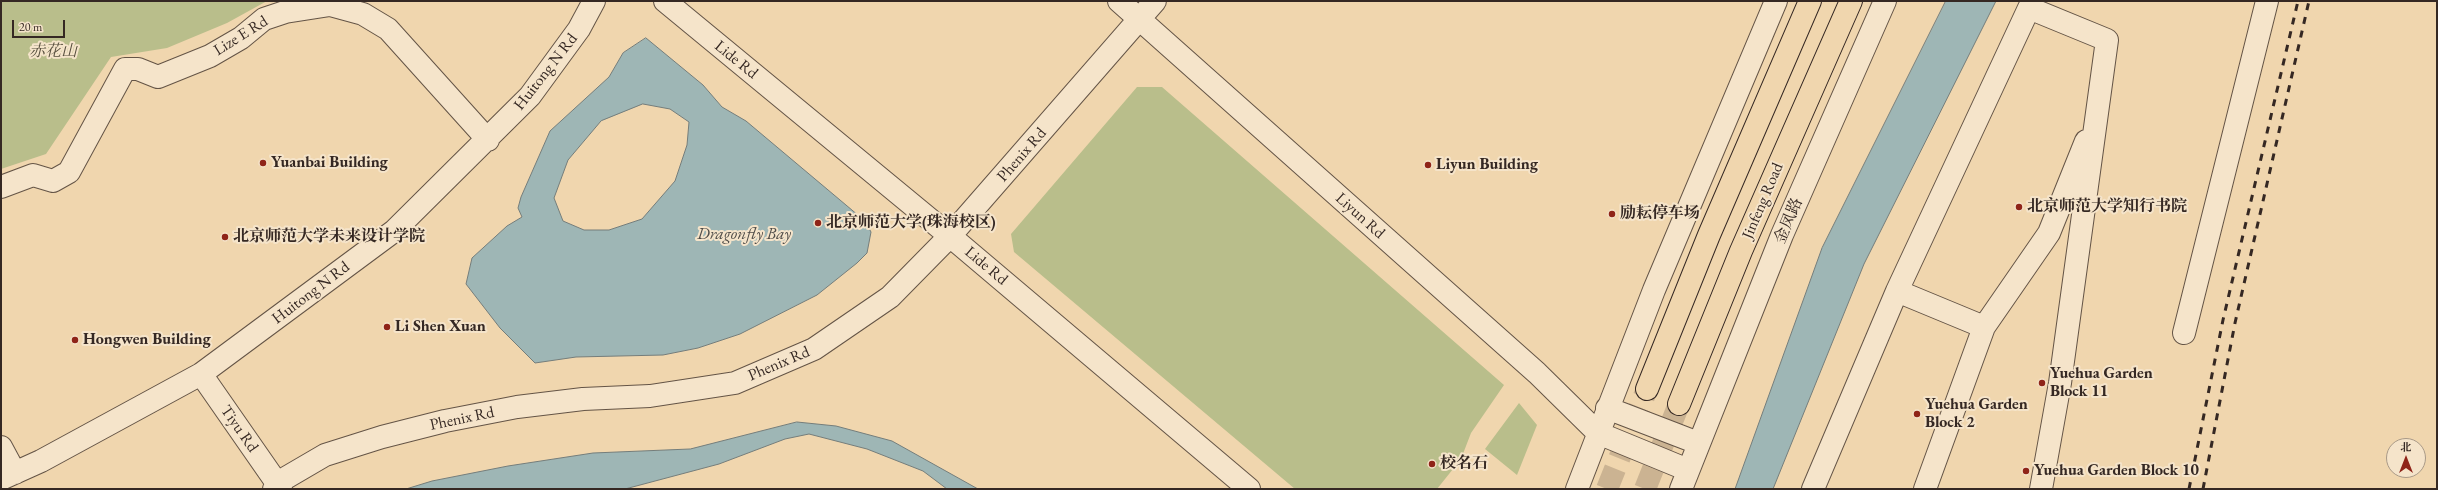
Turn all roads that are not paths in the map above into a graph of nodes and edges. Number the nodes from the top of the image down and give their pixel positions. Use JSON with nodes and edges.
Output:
{"nodes":[{"id":1,"x":594,"y":1,"type":"edge"},
{"id":2,"x":666,"y":1,"type":"edge"},
{"id":3,"x":1119,"y":1,"type":"edge"},
{"id":4,"x":1155,"y":1,"type":"edge"},
{"id":5,"x":1776,"y":1,"type":"edge"},
{"id":6,"x":1810,"y":1,"type":"edge"},
{"id":7,"x":1851,"y":1,"type":"edge"},
{"id":8,"x":1885,"y":1,"type":"edge"},
{"id":9,"x":2267,"y":1,"type":"edge"},
{"id":10,"x":331,"y":3,"type":"edge"},
{"id":11,"x":1140,"y":20,"type":"junction"},
{"id":12,"x":2099,"y":109,"type":"junction"},
{"id":13,"x":488,"y":140,"type":"junction"},
{"id":14,"x":1,"y":188,"type":"edge"},
{"id":15,"x":950,"y":236,"type":"junction"},
{"id":16,"x":1897,"y":291,"type":"junction"},
{"id":17,"x":1984,"y":327,"type":"junction"},
{"id":18,"x":2184,"y":333,"type":"dead end"},
{"id":19,"x":201,"y":374,"type":"junction"},
{"id":20,"x":1647,"y":389,"type":"tunnel mouth"},
{"id":21,"x":1679,"y":404,"type":"tunnel mouth"},
{"id":22,"x":1607,"y":408,"type":"junction"},
{"id":23,"x":1598,"y":433,"type":"junction"},
{"id":24,"x":1698,"y":443,"type":"junction"},
{"id":25,"x":1,"y":447,"type":"edge"},
{"id":26,"x":8,"y":476,"type":"edge"},
{"id":27,"x":1684,"y":480,"type":"edge"},
{"id":28,"x":278,"y":487,"type":"edge"},
{"id":29,"x":1249,"y":489,"type":"edge"},
{"id":30,"x":1577,"y":489,"type":"edge"},
{"id":31,"x":1813,"y":489,"type":"edge"},
{"id":32,"x":1925,"y":489,"type":"edge"},
{"id":33,"x":2041,"y":489,"type":"edge"}],
"edges":[{"from":1,"to":13,"type":"street","name":"Huitong N Rd"},
{"from":2,"to":15,"type":"street","name":"Lide Rd"},
{"from":3,"to":11,"type":"street","name":"Liyun Rd"},
{"from":4,"to":11,"type":"street","name":"Phenix Rd"},
{"from":5,"to":22,"type":"street"},
{"from":6,"to":20,"type":"highway"},
{"from":7,"to":21,"type":"highway","name":"Jinfeng Road"},
{"from":8,"to":24,"type":"street","name":"金凤路"},
{"from":9,"to":18,"type":"street"},
{"from":10,"to":13,"type":"street"},
{"from":10,"to":14,"type":"street"},
{"from":11,"to":15,"type":"street","name":"Phenix Rd"},
{"from":11,"to":23,"type":"street","name":"Liyun Rd"},
{"from":12,"to":16,"type":"street"},
{"from":12,"to":17,"type":"street"},
{"from":12,"to":33,"type":"street"},
{"from":13,"to":19,"type":"street","name":"Huitong N Rd"},
{"from":15,"to":28,"type":"street","name":"Phenix Rd"},
{"from":15,"to":29,"type":"street","name":"Lide Rd"},
{"from":16,"to":17,"type":"street"},
{"from":16,"to":31,"type":"street"},
{"from":17,"to":32,"type":"street"},
{"from":19,"to":26,"type":"street","name":"Huitong N Rd"},
{"from":19,"to":28,"type":"street","name":"Tiyu Rd"},
{"from":22,"to":23,"type":"street"},
{"from":22,"to":24,"type":"street"},
{"from":23,"to":27,"type":"street"},
{"from":23,"to":30,"type":"street"},
{"from":24,"to":27,"type":"street","name":"金凤路"},
{"from":25,"to":26,"type":"street"}]}
